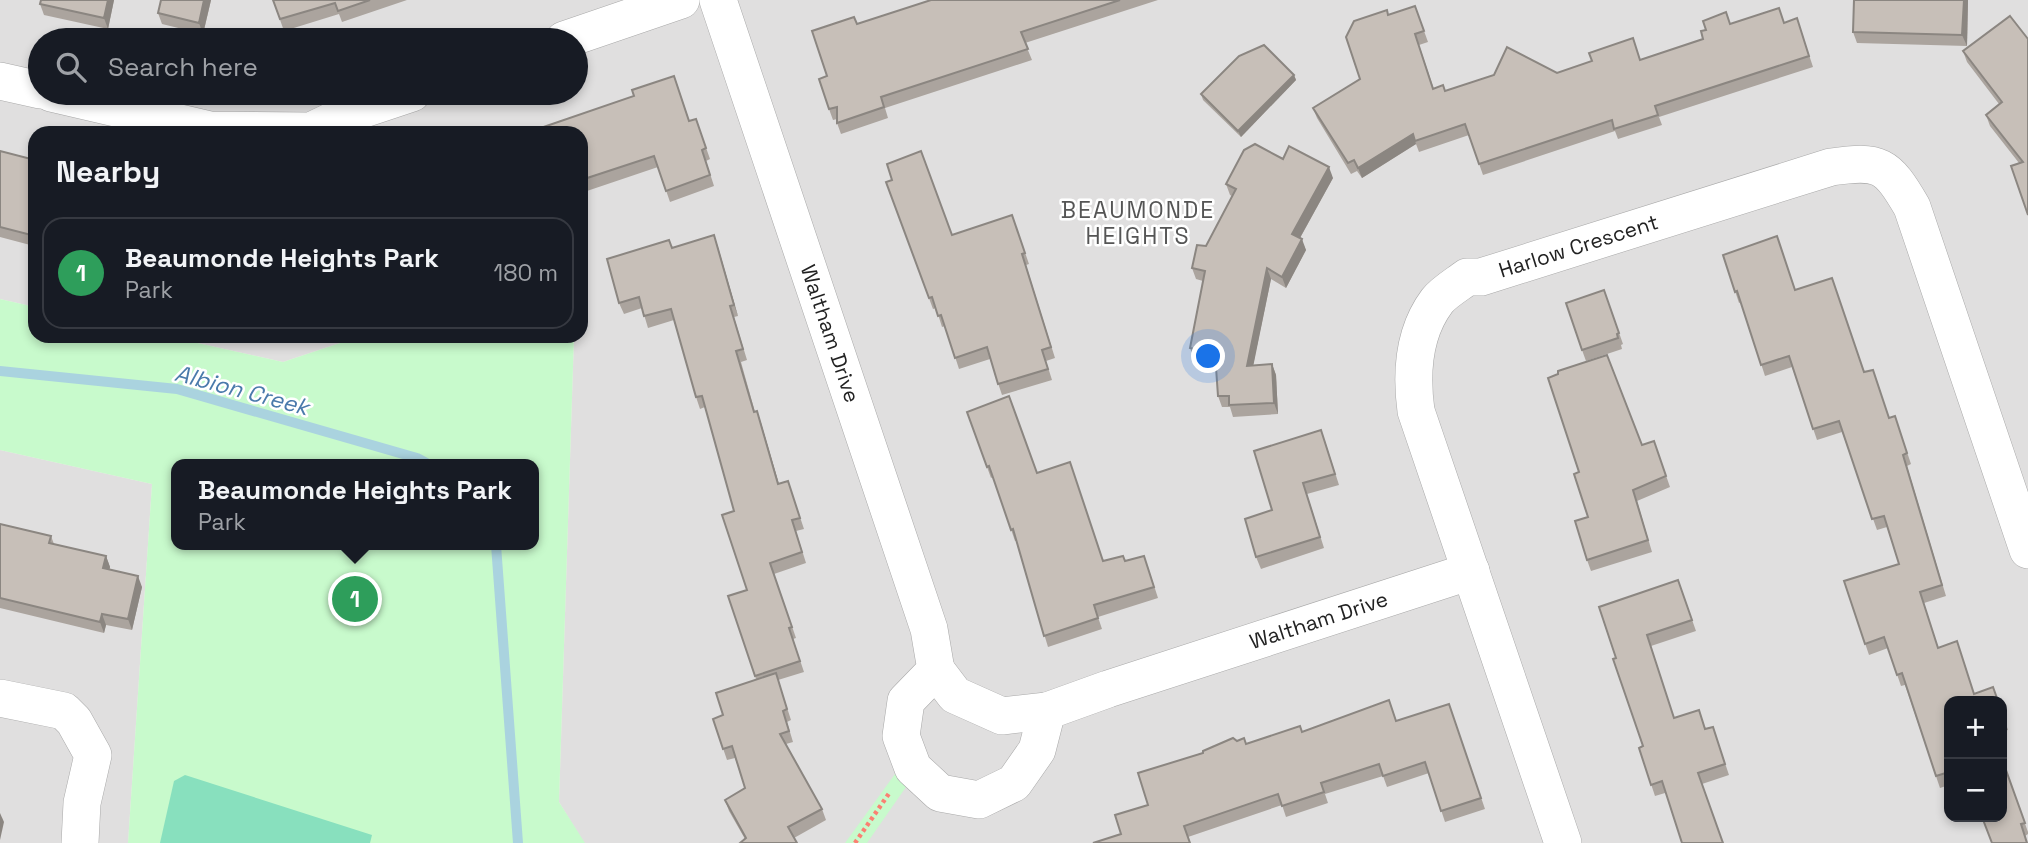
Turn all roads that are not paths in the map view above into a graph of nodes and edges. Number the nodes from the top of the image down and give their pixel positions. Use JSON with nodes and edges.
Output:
{"nodes":[{"id":1,"x":681,"y":0,"type":"edge"},
{"id":2,"x":718,"y":0,"type":"edge"},
{"id":3,"x":588,"y":32,"type":"edge"},
{"id":4,"x":0,"y":81,"type":"edge"},
{"id":5,"x":28,"y":87,"type":"edge"},
{"id":6,"x":102,"y":105,"type":"edge"},
{"id":7,"x":376,"y":105,"type":"edge"},
{"id":8,"x":192,"y":126,"type":"edge"},
{"id":9,"x":321,"y":126,"type":"edge"},
{"id":10,"x":2028,"y":550,"type":"edge"},
{"id":11,"x":1471,"y":572,"type":"junction"},
{"id":12,"x":936,"y":670,"type":"junction"},
{"id":13,"x":0,"y":698,"type":"edge"},
{"id":14,"x":1047,"y":711,"type":"junction"},
{"id":15,"x":80,"y":843,"type":"edge"},
{"id":16,"x":1563,"y":843,"type":"edge"}],
"edges":[{"from":1,"to":3,"type":"street"},
{"from":2,"to":12,"type":"street","name":"Waltham Drive"},
{"from":4,"to":5,"type":"street"},
{"from":6,"to":8,"type":"street"},
{"from":7,"to":9,"type":"street"},
{"from":10,"to":11,"type":"street","name":"Harlow Crescent"},
{"from":11,"to":14,"type":"street","name":"Waltham Drive"},
{"from":11,"to":16,"type":"street","name":"Harlow Crescent"},
{"from":12,"to":14,"type":"street","name":"Waltham Drive"},
{"from":12,"to":14,"type":"street"},
{"from":13,"to":15,"type":"street"}]}
